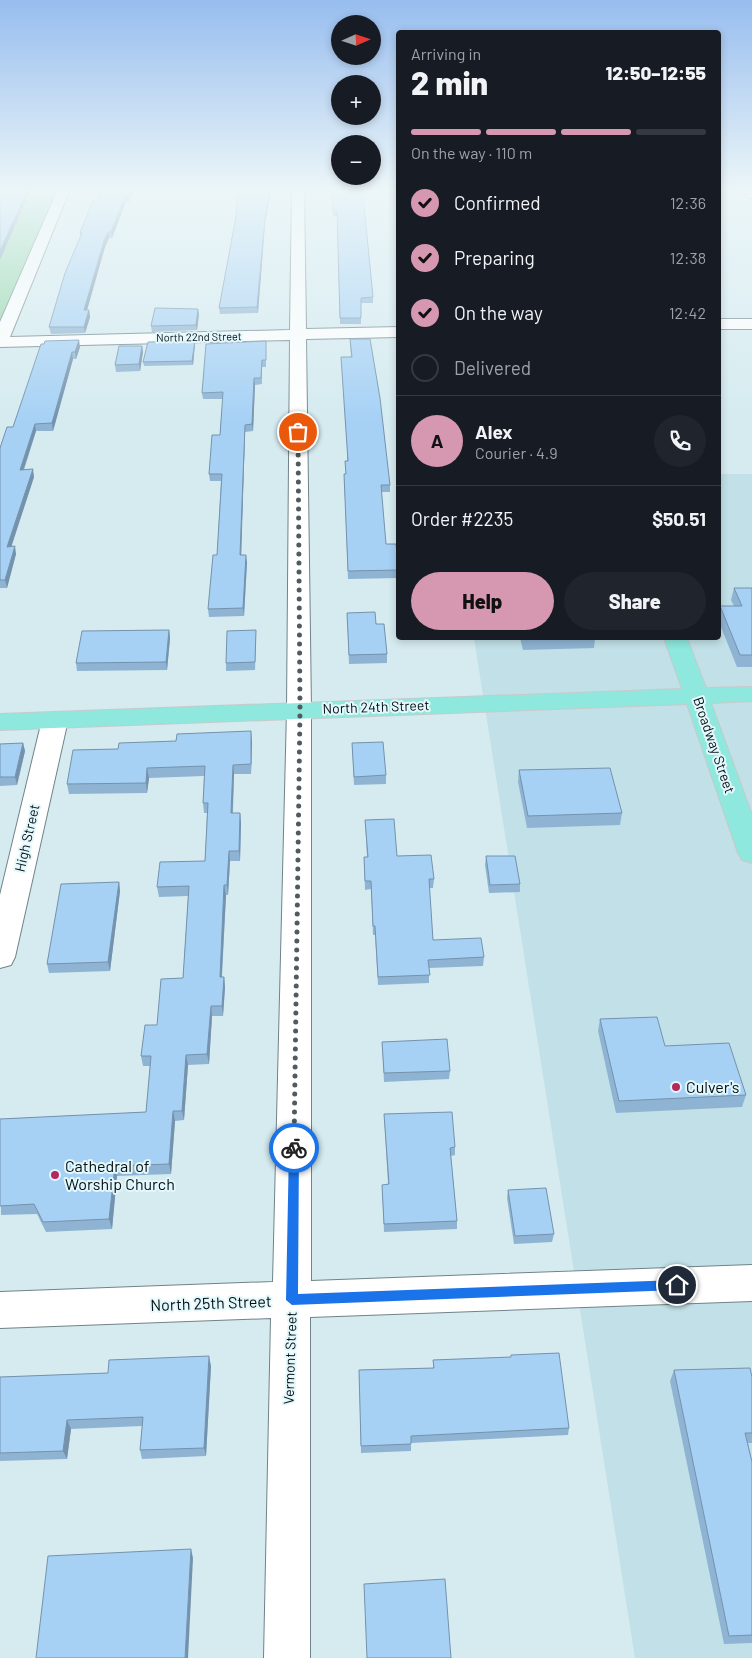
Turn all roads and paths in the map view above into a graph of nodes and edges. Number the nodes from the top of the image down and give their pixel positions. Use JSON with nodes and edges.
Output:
{"nodes":[{"id":1,"x":32,"y":266,"type":"edge"},
{"id":2,"x":297,"y":266,"type":"edge"},
{"id":3,"x":721,"y":324,"type":"edge"},
{"id":4,"x":752,"y":324,"type":"edge"},
{"id":5,"x":396,"y":332,"type":"edge"},
{"id":6,"x":297,"y":335,"type":"junction"},
{"id":7,"x":0,"y":342,"type":"edge"},
{"id":8,"x":677,"y":640,"type":"edge"},
{"id":9,"x":752,"y":694,"type":"edge"},
{"id":10,"x":697,"y":696,"type":"junction"},
{"id":11,"x":300,"y":710,"type":"junction"},
{"id":12,"x":55,"y":720,"type":"junction"},
{"id":13,"x":0,"y":722,"type":"edge"},
{"id":14,"x":752,"y":853,"type":"edge"},
{"id":15,"x":0,"y":957,"type":"edge"},
{"id":16,"x":752,"y":1283,"type":"edge"},
{"id":17,"x":292,"y":1300,"type":"junction"},
{"id":18,"x":0,"y":1310,"type":"edge"},
{"id":19,"x":287,"y":1658,"type":"edge"}],
"edges":[{"from":1,"to":7,"type":"street"},
{"from":2,"to":6,"type":"street","name":"Vermont Street"},
{"from":3,"to":4,"type":"street"},
{"from":5,"to":6,"type":"street","name":"North 22nd Street"},
{"from":6,"to":7,"type":"street","name":"North 22nd Street"},
{"from":6,"to":11,"type":"street","name":"Vermont Street"},
{"from":8,"to":10,"type":"main road","name":"Broadway Street"},
{"from":9,"to":10,"type":"main road","name":"North 24th Street"},
{"from":10,"to":11,"type":"main road","name":"North 24th Street"},
{"from":10,"to":14,"type":"main road","name":"Broadway Street"},
{"from":11,"to":12,"type":"main road","name":"North 24th Street"},
{"from":11,"to":17,"type":"street","name":"Vermont Street"},
{"from":12,"to":13,"type":"main road","name":"North 24th Street"},
{"from":12,"to":15,"type":"street","name":"High Street"},
{"from":16,"to":17,"type":"street","name":"North 25th Street"},
{"from":17,"to":18,"type":"street","name":"North 25th Street"},
{"from":17,"to":19,"type":"street","name":"Vermont Street"}]}
